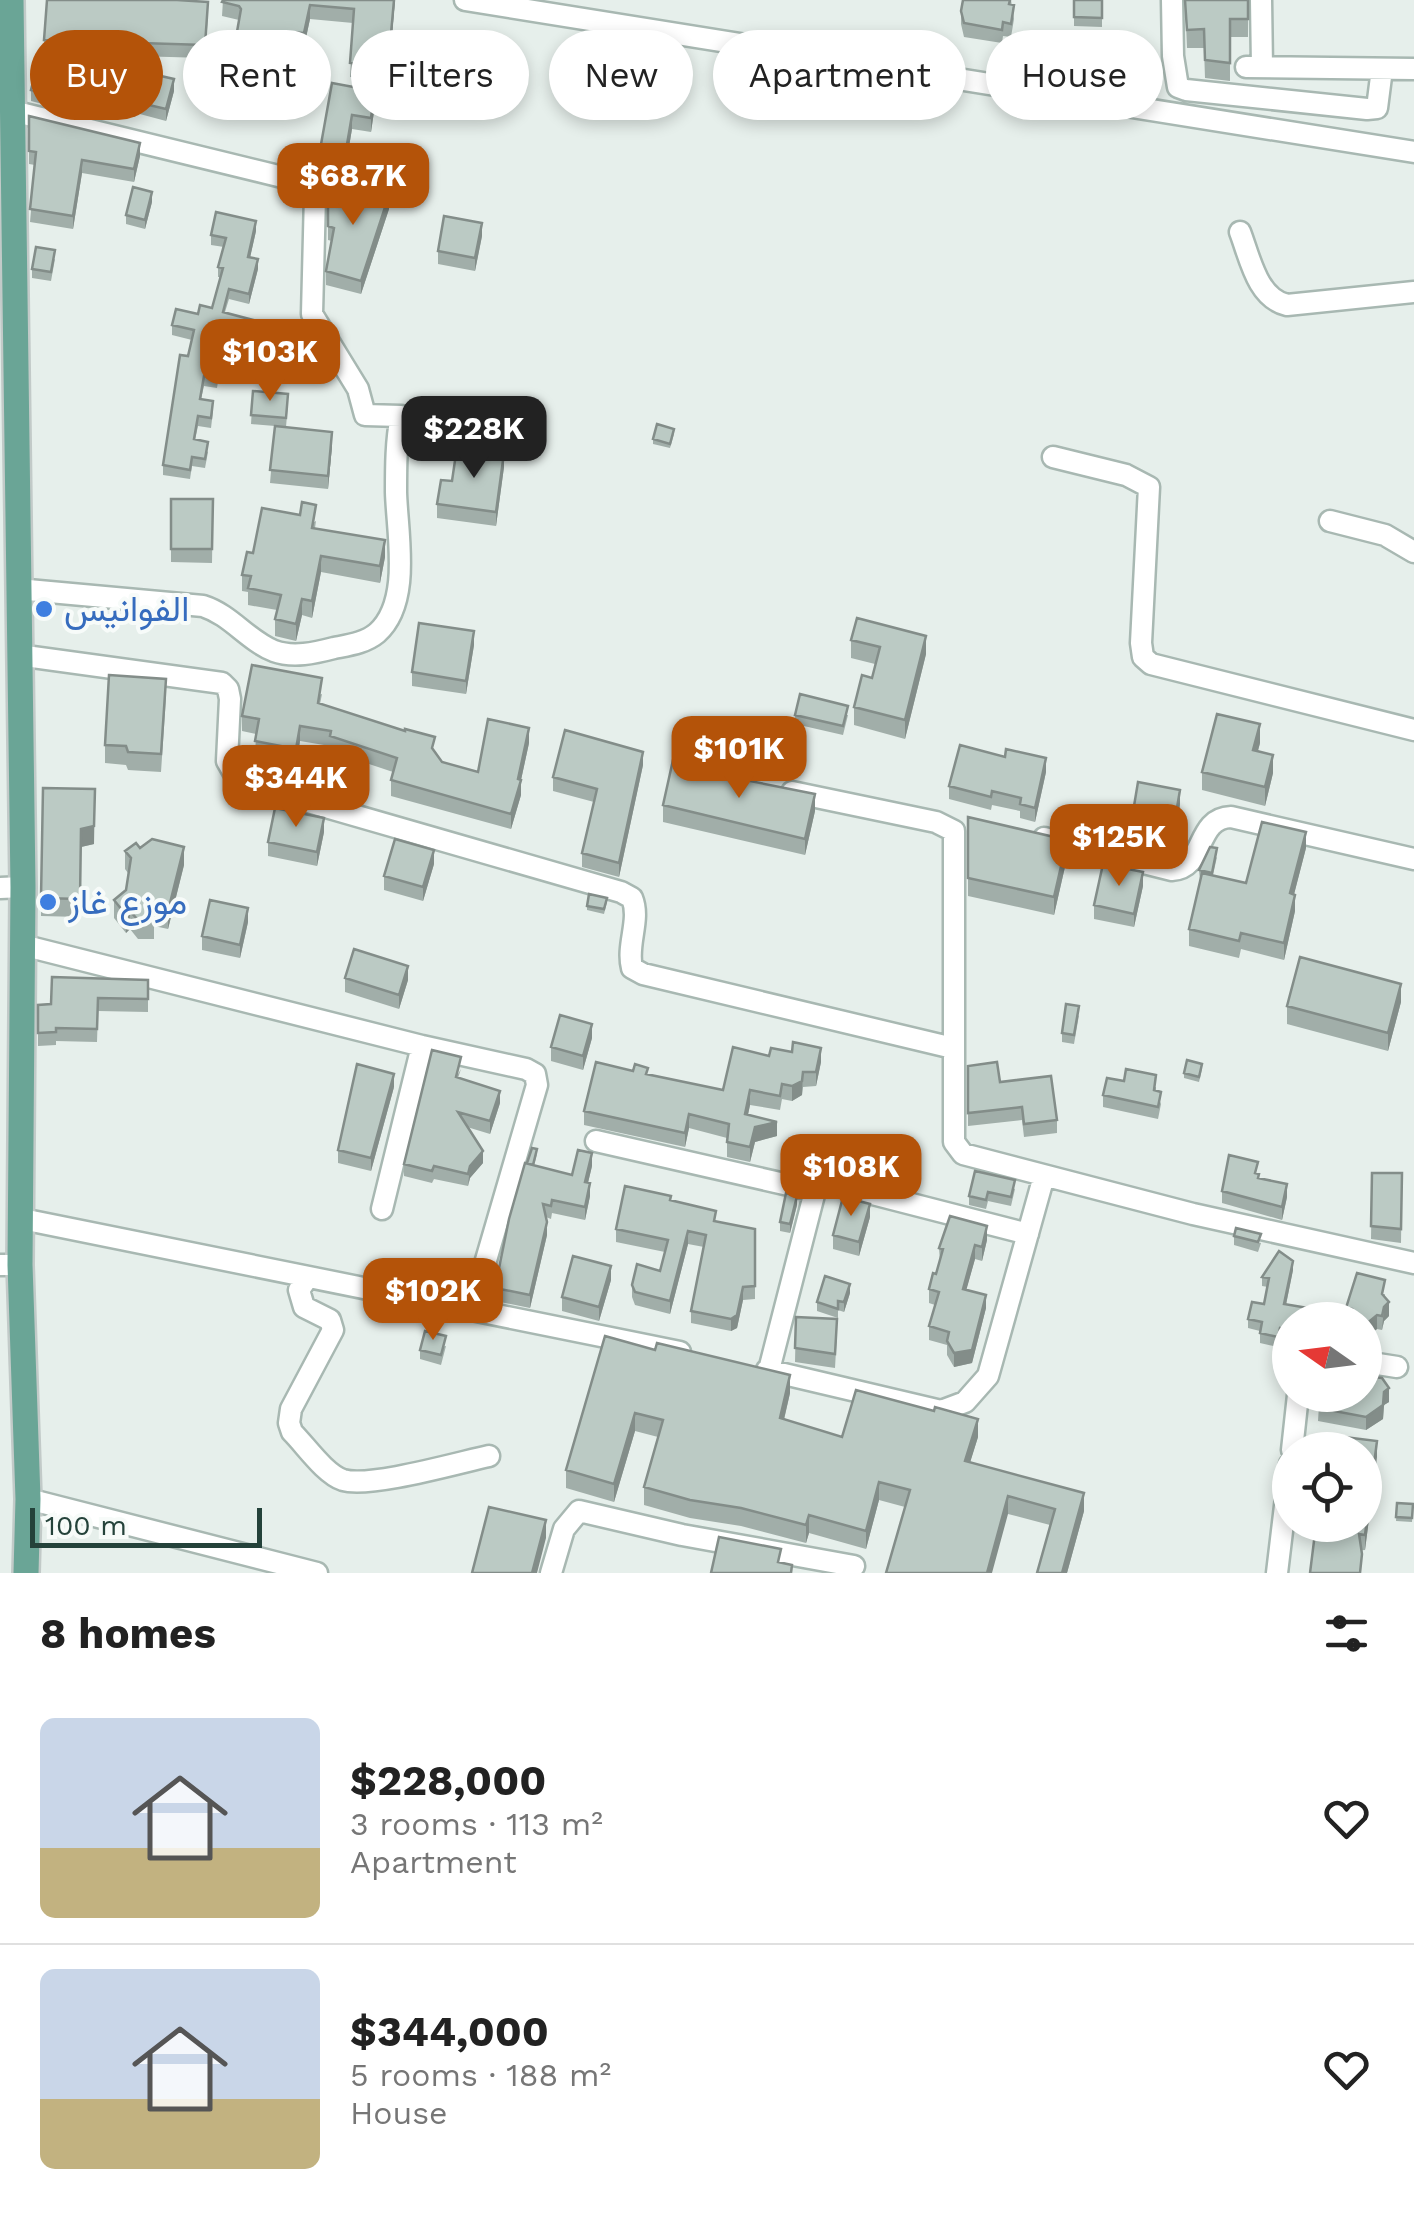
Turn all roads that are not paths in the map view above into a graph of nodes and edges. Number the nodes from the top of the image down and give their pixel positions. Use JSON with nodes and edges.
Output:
{"nodes":[{"id":1,"x":11,"y":0,"type":"edge"},
{"id":2,"x":464,"y":0,"type":"edge"},
{"id":3,"x":1172,"y":0,"type":"edge"},
{"id":4,"x":1261,"y":0,"type":"edge"},
{"id":5,"x":5,"y":41,"type":"edge"},
{"id":6,"x":1382,"y":69,"type":"junction"},
{"id":7,"x":1414,"y":70,"type":"edge"},
{"id":8,"x":12,"y":111,"type":"junction"},
{"id":9,"x":1414,"y":152,"type":"edge"},
{"id":10,"x":1240,"y":232,"type":"dead end"},
{"id":11,"x":1414,"y":292,"type":"edge"},
{"id":12,"x":8,"y":427,"type":"edge"},
{"id":13,"x":1053,"y":457,"type":"dead end"},
{"id":14,"x":1330,"y":522,"type":"dead end"},
{"id":15,"x":1414,"y":552,"type":"edge"},
{"id":16,"x":17,"y":589,"type":"junction"},
{"id":17,"x":12,"y":646,"type":"edge"},
{"id":18,"x":1414,"y":730,"type":"edge"},
{"id":19,"x":772,"y":788,"type":"edge"},
{"id":20,"x":1023,"y":832,"type":"edge"},
{"id":21,"x":1414,"y":859,"type":"edge"},
{"id":22,"x":11,"y":888,"type":"edge"},
{"id":23,"x":22,"y":945,"type":"junction"},
{"id":24,"x":422,"y":1046,"type":"junction"},
{"id":25,"x":953,"y":1048,"type":"junction"},
{"id":26,"x":10,"y":1118,"type":"edge"},
{"id":27,"x":596,"y":1142,"type":"dead end"},
{"id":28,"x":1044,"y":1176,"type":"junction"},
{"id":29,"x":816,"y":1191,"type":"junction"},
{"id":30,"x":382,"y":1209,"type":"dead end"},
{"id":31,"x":22,"y":1219,"type":"junction"},
{"id":32,"x":1028,"y":1234,"type":"junction"},
{"id":33,"x":1414,"y":1262,"type":"edge"},
{"id":34,"x":10,"y":1265,"type":"edge"},
{"id":35,"x":484,"y":1267,"type":"dead end"},
{"id":36,"x":308,"y":1277,"type":"junction"},
{"id":37,"x":692,"y":1355,"type":"edge"},
{"id":38,"x":1382,"y":1365,"type":"edge"},
{"id":39,"x":1397,"y":1367,"type":"dead end"},
{"id":40,"x":489,"y":1456,"type":"dead end"},
{"id":41,"x":28,"y":1499,"type":"junction"},
{"id":42,"x":1280,"y":1542,"type":"edge"},
{"id":43,"x":854,"y":1566,"type":"dead end"},
{"id":44,"x":26,"y":1573,"type":"edge"},
{"id":45,"x":317,"y":1573,"type":"edge"},
{"id":46,"x":551,"y":1573,"type":"edge"},
{"id":47,"x":1276,"y":1573,"type":"edge"}],
"edges":[{"from":1,"to":5,"type":"main road"},
{"from":2,"to":9,"type":"street"},
{"from":3,"to":6,"type":"street"},
{"from":4,"to":6,"type":"street"},
{"from":5,"to":8,"type":"main road"},
{"from":6,"to":7,"type":"street"},
{"from":8,"to":12,"type":"main road"},
{"from":8,"to":16,"type":"street"},
{"from":10,"to":11,"type":"street"},
{"from":12,"to":16,"type":"main road"},
{"from":13,"to":18,"type":"street"},
{"from":14,"to":15,"type":"street"},
{"from":16,"to":17,"type":"main road"},
{"from":17,"to":22,"type":"main road"},
{"from":17,"to":25,"type":"street"},
{"from":19,"to":25,"type":"street"},
{"from":20,"to":21,"type":"street"},
{"from":22,"to":23,"type":"main road"},
{"from":23,"to":24,"type":"street"},
{"from":23,"to":26,"type":"main road"},
{"from":24,"to":30,"type":"street"},
{"from":24,"to":35,"type":"street"},
{"from":25,"to":28,"type":"street"},
{"from":26,"to":31,"type":"main road"},
{"from":27,"to":29,"type":"street"},
{"from":28,"to":32,"type":"street"},
{"from":28,"to":33,"type":"street"},
{"from":29,"to":32,"type":"street"},
{"from":29,"to":32,"type":"street"},
{"from":31,"to":34,"type":"main road"},
{"from":31,"to":36,"type":"street"},
{"from":34,"to":41,"type":"main road"},
{"from":36,"to":37,"type":"street"},
{"from":36,"to":40,"type":"street"},
{"from":38,"to":39,"type":"street"},
{"from":41,"to":44,"type":"main road"},
{"from":41,"to":45,"type":"street"},
{"from":42,"to":47,"type":"street"},
{"from":43,"to":46,"type":"street"}]}
